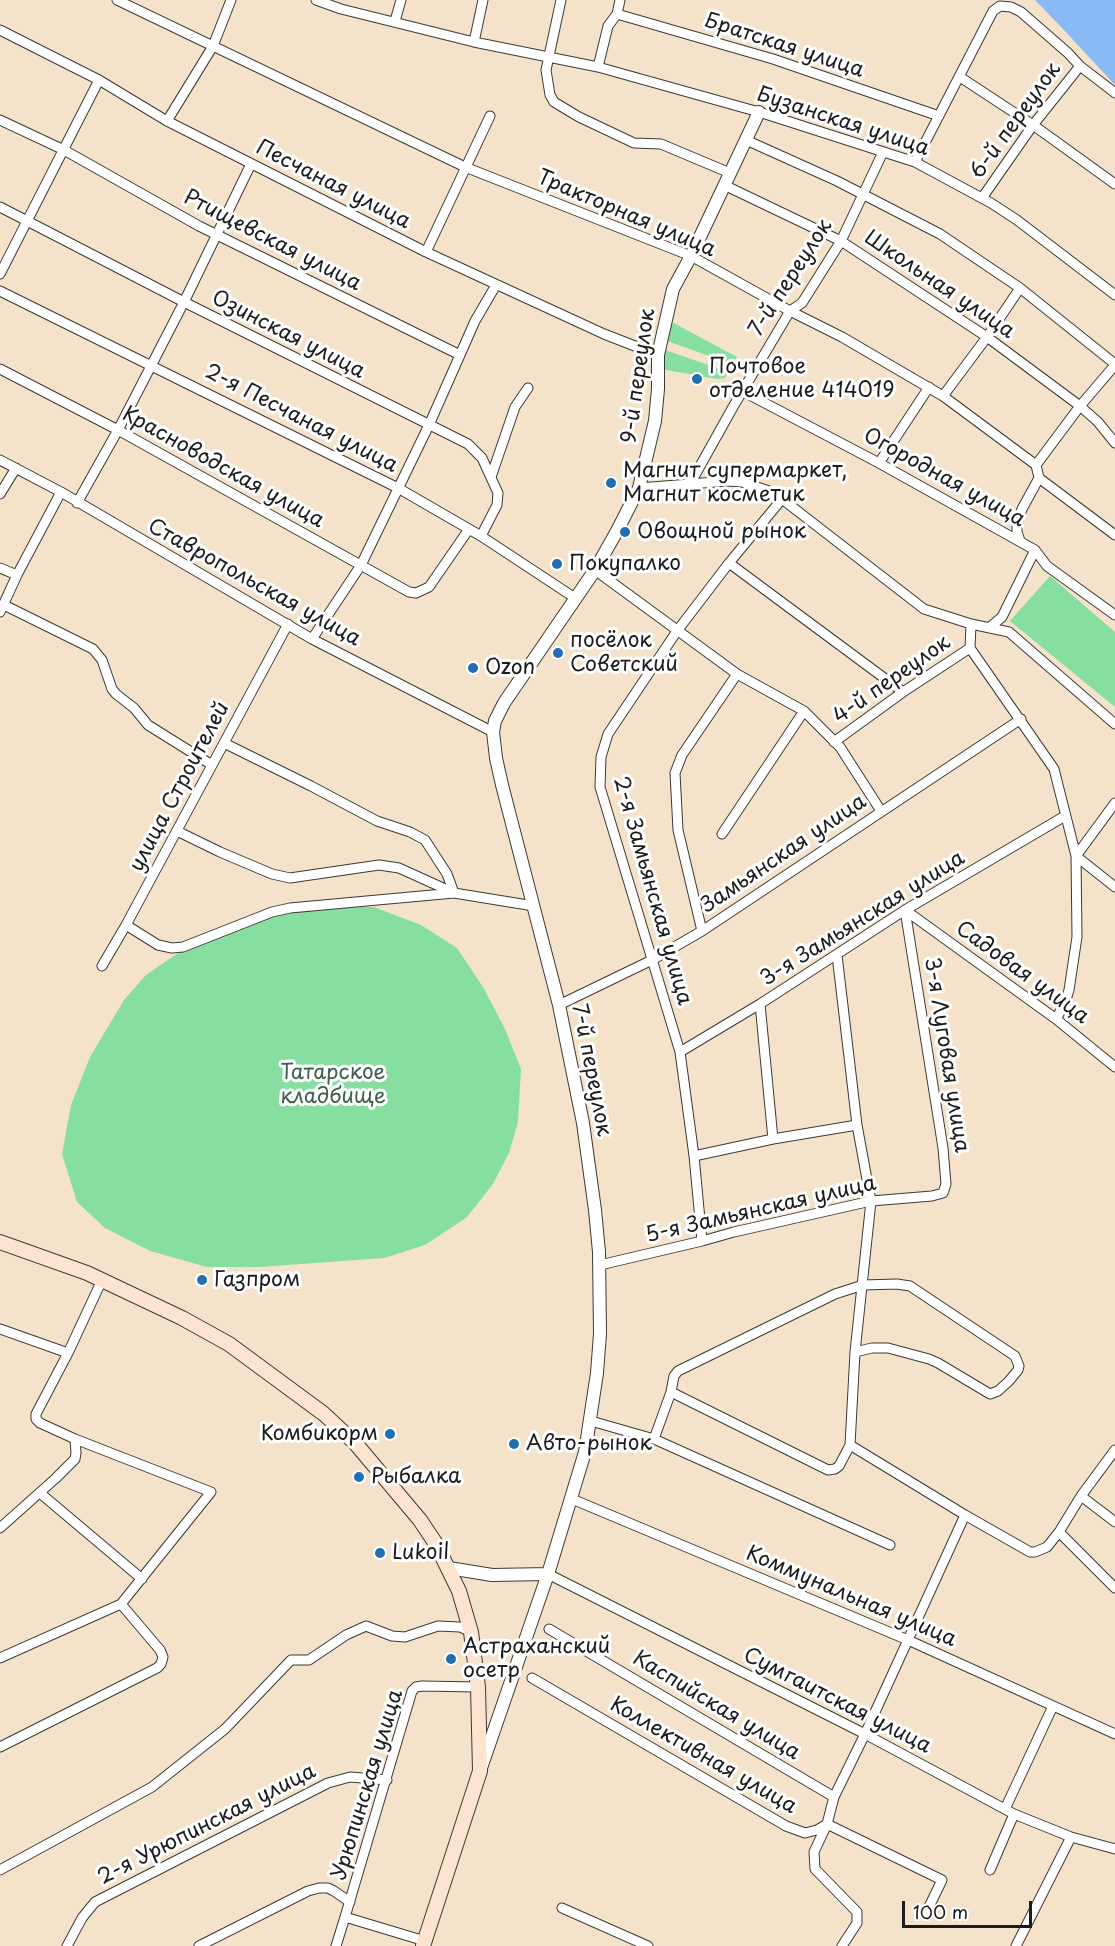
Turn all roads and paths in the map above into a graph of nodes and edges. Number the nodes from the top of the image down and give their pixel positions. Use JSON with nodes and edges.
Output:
{"nodes":[{"id":1,"x":117,"y":0,"type":"edge"},
{"id":2,"x":231,"y":0,"type":"edge"},
{"id":3,"x":316,"y":0,"type":"edge"},
{"id":4,"x":400,"y":0,"type":"edge"},
{"id":5,"x":483,"y":0,"type":"edge"},
{"id":6,"x":561,"y":0,"type":"edge"},
{"id":7,"x":620,"y":0,"type":"edge"},
{"id":8,"x":617,"y":14,"type":"junction"},
{"id":9,"x":395,"y":21,"type":"junction"},
{"id":10,"x":0,"y":30,"type":"edge"},
{"id":11,"x":474,"y":42,"type":"junction"},
{"id":12,"x":213,"y":46,"type":"junction"},
{"id":13,"x":548,"y":58,"type":"junction"},
{"id":14,"x":1080,"y":66,"type":"junction"},
{"id":15,"x":598,"y":67,"type":"junction"},
{"id":16,"x":960,"y":77,"type":"junction"},
{"id":17,"x":99,"y":80,"type":"junction"},
{"id":18,"x":1115,"y":93,"type":"edge"},
{"id":19,"x":759,"y":112,"type":"junction"},
{"id":20,"x":490,"y":116,"type":"dead end"},
{"id":21,"x":939,"y":116,"type":"junction"},
{"id":22,"x":0,"y":120,"type":"edge"},
{"id":23,"x":167,"y":121,"type":"junction"},
{"id":24,"x":1033,"y":125,"type":"junction"},
{"id":25,"x":746,"y":140,"type":"junction"},
{"id":26,"x":64,"y":150,"type":"junction"},
{"id":27,"x":882,"y":152,"type":"junction"},
{"id":28,"x":915,"y":162,"type":"junction"},
{"id":29,"x":251,"y":164,"type":"junction"},
{"id":30,"x":465,"y":167,"type":"junction"},
{"id":31,"x":727,"y":179,"type":"junction"},
{"id":32,"x":1115,"y":184,"type":"edge"},
{"id":33,"x":863,"y":194,"type":"junction"},
{"id":34,"x":982,"y":198,"type":"junction"},
{"id":35,"x":0,"y":207,"type":"edge"},
{"id":36,"x":26,"y":220,"type":"junction"},
{"id":37,"x":217,"y":234,"type":"junction"},
{"id":38,"x":841,"y":242,"type":"junction"},
{"id":39,"x":426,"y":252,"type":"junction"},
{"id":40,"x":691,"y":256,"type":"junction"},
{"id":41,"x":0,"y":274,"type":"edge"},
{"id":42,"x":496,"y":285,"type":"junction"},
{"id":43,"x":1020,"y":288,"type":"junction"},
{"id":44,"x":0,"y":291,"type":"edge"},
{"id":45,"x":1115,"y":295,"type":"edge"},
{"id":46,"x":184,"y":302,"type":"junction"},
{"id":47,"x":790,"y":311,"type":"junction"},
{"id":48,"x":987,"y":336,"type":"junction"},
{"id":49,"x":460,"y":355,"type":"junction"},
{"id":50,"x":658,"y":355,"type":"junction"},
{"id":51,"x":150,"y":364,"type":"junction"},
{"id":52,"x":1115,"y":364,"type":"edge"},
{"id":53,"x":0,"y":369,"type":"edge"},
{"id":54,"x":929,"y":387,"type":"junction"},
{"id":55,"x":528,"y":388,"type":"dead end"},
{"id":56,"x":742,"y":391,"type":"junction"},
{"id":57,"x":943,"y":396,"type":"junction"},
{"id":58,"x":1080,"y":406,"type":"junction"},
{"id":59,"x":429,"y":425,"type":"junction"},
{"id":60,"x":118,"y":430,"type":"junction"},
{"id":61,"x":1115,"y":443,"type":"edge"},
{"id":62,"x":0,"y":460,"type":"edge"},
{"id":63,"x":879,"y":463,"type":"junction"},
{"id":64,"x":1036,"y":465,"type":"junction"},
{"id":65,"x":16,"y":468,"type":"junction"},
{"id":66,"x":491,"y":477,"type":"junction"},
{"id":67,"x":1039,"y":478,"type":"junction"},
{"id":68,"x":690,"y":484,"type":"junction"},
{"id":69,"x":398,"y":488,"type":"junction"},
{"id":70,"x":639,"y":488,"type":"junction"},
{"id":71,"x":61,"y":492,"type":"junction"},
{"id":72,"x":0,"y":494,"type":"edge"},
{"id":73,"x":782,"y":499,"type":"junction"},
{"id":74,"x":77,"y":503,"type":"junction"},
{"id":75,"x":469,"y":529,"type":"junction"},
{"id":76,"x":1115,"y":535,"type":"edge"},
{"id":77,"x":481,"y":536,"type":"junction"},
{"id":78,"x":1020,"y":541,"type":"junction"},
{"id":79,"x":1035,"y":550,"type":"junction"},
{"id":80,"x":729,"y":563,"type":"junction"},
{"id":81,"x":362,"y":566,"type":"junction"},
{"id":82,"x":0,"y":568,"type":"edge"},
{"id":83,"x":595,"y":570,"type":"junction"},
{"id":84,"x":17,"y":576,"type":"junction"},
{"id":85,"x":575,"y":598,"type":"junction"},
{"id":86,"x":2,"y":608,"type":"edge"},
{"id":87,"x":1115,"y":615,"type":"edge"},
{"id":88,"x":288,"y":624,"type":"junction"},
{"id":89,"x":971,"y":624,"type":"junction"},
{"id":90,"x":989,"y":628,"type":"junction"},
{"id":91,"x":677,"y":631,"type":"junction"},
{"id":92,"x":312,"y":639,"type":"junction"},
{"id":93,"x":970,"y":648,"type":"junction"},
{"id":94,"x":737,"y":674,"type":"junction"},
{"id":95,"x":903,"y":692,"type":"junction"},
{"id":96,"x":804,"y":711,"type":"junction"},
{"id":97,"x":1021,"y":719,"type":"junction"},
{"id":98,"x":1115,"y":724,"type":"edge"},
{"id":99,"x":493,"y":732,"type":"junction"},
{"id":100,"x":834,"y":742,"type":"junction"},
{"id":101,"x":224,"y":743,"type":"junction"},
{"id":102,"x":212,"y":765,"type":"junction"},
{"id":103,"x":1115,"y":803,"type":"edge"},
{"id":104,"x":881,"y":811,"type":"junction"},
{"id":105,"x":1065,"y":816,"type":"junction"},
{"id":106,"x":177,"y":831,"type":"junction"},
{"id":107,"x":722,"y":834,"type":"dead end"},
{"id":108,"x":1076,"y":856,"type":"junction"},
{"id":109,"x":1115,"y":887,"type":"edge"},
{"id":110,"x":454,"y":893,"type":"junction"},
{"id":111,"x":534,"y":906,"type":"junction"},
{"id":112,"x":905,"y":910,"type":"junction"},
{"id":113,"x":126,"y":925,"type":"junction"},
{"id":114,"x":702,"y":931,"type":"junction"},
{"id":115,"x":837,"y":955,"type":"junction"},
{"id":116,"x":652,"y":960,"type":"junction"},
{"id":117,"x":102,"y":966,"type":"dead end"},
{"id":118,"x":760,"y":1004,"type":"junction"},
{"id":119,"x":559,"y":1005,"type":"junction"},
{"id":120,"x":1056,"y":1019,"type":"junction"},
{"id":121,"x":680,"y":1052,"type":"junction"},
{"id":122,"x":1115,"y":1067,"type":"edge"},
{"id":123,"x":857,"y":1125,"type":"junction"},
{"id":124,"x":773,"y":1139,"type":"junction"},
{"id":125,"x":694,"y":1156,"type":"junction"},
{"id":126,"x":932,"y":1196,"type":"joint"},
{"id":127,"x":871,"y":1201,"type":"junction"},
{"id":128,"x":702,"y":1241,"type":"junction"},
{"id":129,"x":0,"y":1242,"type":"edge"},
{"id":130,"x":600,"y":1265,"type":"junction"},
{"id":131,"x":102,"y":1280,"type":"junction"},
{"id":132,"x":863,"y":1285,"type":"junction"},
{"id":133,"x":0,"y":1329,"type":"edge"},
{"id":134,"x":855,"y":1352,"type":"junction"},
{"id":135,"x":68,"y":1353,"type":"junction"},
{"id":136,"x":671,"y":1392,"type":"junction"},
{"id":137,"x":591,"y":1421,"type":"junction"},
{"id":138,"x":75,"y":1439,"type":"junction"},
{"id":139,"x":654,"y":1439,"type":"junction"},
{"id":140,"x":850,"y":1445,"type":"junction"},
{"id":141,"x":1115,"y":1450,"type":"edge"},
{"id":142,"x":40,"y":1493,"type":"junction"},
{"id":143,"x":1081,"y":1496,"type":"junction"},
{"id":144,"x":572,"y":1499,"type":"junction"},
{"id":145,"x":965,"y":1515,"type":"junction"},
{"id":146,"x":1115,"y":1522,"type":"edge"},
{"id":147,"x":0,"y":1528,"type":"edge"},
{"id":148,"x":1059,"y":1532,"type":"junction"},
{"id":149,"x":890,"y":1545,"type":"dead end"},
{"id":150,"x":449,"y":1568,"type":"junction"},
{"id":151,"x":548,"y":1574,"type":"junction"},
{"id":152,"x":142,"y":1579,"type":"junction"},
{"id":153,"x":1115,"y":1588,"type":"edge"},
{"id":154,"x":121,"y":1604,"type":"junction"},
{"id":155,"x":549,"y":1629,"type":"dead end"},
{"id":156,"x":471,"y":1632,"type":"junction"},
{"id":157,"x":908,"y":1640,"type":"junction"},
{"id":158,"x":0,"y":1658,"type":"edge"},
{"id":159,"x":532,"y":1678,"type":"dead end"},
{"id":160,"x":478,"y":1687,"type":"junction"},
{"id":161,"x":1053,"y":1706,"type":"junction"},
{"id":162,"x":865,"y":1734,"type":"junction"},
{"id":163,"x":1115,"y":1734,"type":"edge"},
{"id":164,"x":0,"y":1747,"type":"edge"},
{"id":165,"x":480,"y":1771,"type":"junction"},
{"id":166,"x":387,"y":1780,"type":"junction"},
{"id":167,"x":834,"y":1797,"type":"junction"},
{"id":168,"x":1010,"y":1812,"type":"junction"},
{"id":169,"x":827,"y":1824,"type":"junction"},
{"id":170,"x":1071,"y":1837,"type":"junction"},
{"id":171,"x":1115,"y":1849,"type":"edge"},
{"id":172,"x":990,"y":1869,"type":"dead end"},
{"id":173,"x":0,"y":1870,"type":"edge"},
{"id":174,"x":350,"y":1902,"type":"junction"},
{"id":175,"x":562,"y":1908,"type":"dead end"},
{"id":176,"x":926,"y":1913,"type":"dead end"},
{"id":177,"x":345,"y":1917,"type":"junction"},
{"id":178,"x":424,"y":1944,"type":"edge"},
{"id":179,"x":68,"y":1946,"type":"edge"},
{"id":180,"x":199,"y":1946,"type":"edge"},
{"id":181,"x":336,"y":1946,"type":"edge"},
{"id":182,"x":648,"y":1946,"type":"edge"},
{"id":183,"x":842,"y":1946,"type":"edge"},
{"id":184,"x":1016,"y":1946,"type":"edge"}],
"edges":[{"from":1,"to":12,"type":"street","name":"Тракторная улица"},
{"from":2,"to":12,"type":"street"},
{"from":3,"to":9,"type":"street"},
{"from":4,"to":9,"type":"street"},
{"from":5,"to":11,"type":"street"},
{"from":6,"to":13,"type":"street","name":"Школьная улица"},
{"from":7,"to":8,"type":"street"},
{"from":8,"to":15,"type":"street"},
{"from":8,"to":21,"type":"street","name":"Братская улица"},
{"from":9,"to":11,"type":"street"},
{"from":10,"to":17,"type":"street","name":"Песчаная улица"},
{"from":11,"to":13,"type":"street"},
{"from":12,"to":23,"type":"street"},
{"from":12,"to":30,"type":"street","name":"Тракторная улица"},
{"from":13,"to":15,"type":"street"},
{"from":13,"to":31,"type":"street","name":"Школьная улица"},
{"from":14,"to":16,"type":"street"},
{"from":14,"to":18,"type":"street"},
{"from":14,"to":24,"type":"street","name":"6-й переулок"},
{"from":15,"to":19,"type":"street","name":"Бузанская улица"},
{"from":16,"to":21,"type":"street"},
{"from":16,"to":24,"type":"street"},
{"from":17,"to":23,"type":"street","name":"Песчаная улица"},
{"from":17,"to":26,"type":"street"},
{"from":19,"to":25,"type":"street","name":"9-й переулок"},
{"from":19,"to":27,"type":"street","name":"Бузанская улица"},
{"from":20,"to":30,"type":"street"},
{"from":21,"to":28,"type":"street"},
{"from":22,"to":26,"type":"street","name":"Ртищевская улица"},
{"from":23,"to":29,"type":"street","name":"Песчаная улица"},
{"from":24,"to":32,"type":"street"},
{"from":24,"to":34,"type":"street","name":"6-й переулок"},
{"from":25,"to":31,"type":"street","name":"9-й переулок"},
{"from":25,"to":33,"type":"street"},
{"from":26,"to":36,"type":"street"},
{"from":26,"to":37,"type":"street","name":"Ртищевская улица"},
{"from":27,"to":28,"type":"street","name":"Бузанская улица"},
{"from":27,"to":33,"type":"street","name":"7-й переулок"},
{"from":28,"to":34,"type":"street","name":"Бузанская улица"},
{"from":29,"to":37,"type":"street"},
{"from":29,"to":39,"type":"street","name":"Песчаная улица"},
{"from":30,"to":39,"type":"street"},
{"from":30,"to":40,"type":"street","name":"Тракторная улица"},
{"from":31,"to":38,"type":"street","name":"Школьная улица"},
{"from":31,"to":40,"type":"street","name":"9-й переулок"},
{"from":33,"to":38,"type":"street","name":"7-й переулок"},
{"from":33,"to":43,"type":"street"},
{"from":34,"to":45,"type":"street","name":"Бузанская улица"},
{"from":35,"to":36,"type":"street","name":"Озинская улица"},
{"from":36,"to":41,"type":"street"},
{"from":36,"to":46,"type":"street","name":"Озинская улица"},
{"from":37,"to":46,"type":"street"},
{"from":37,"to":49,"type":"street","name":"Ртищевская улица"},
{"from":38,"to":47,"type":"street","name":"7-й переулок"},
{"from":38,"to":48,"type":"street","name":"Школьная улица"},
{"from":39,"to":42,"type":"street","name":"Песчаная улица"},
{"from":40,"to":47,"type":"street","name":"Тракторная улица"},
{"from":40,"to":50,"type":"street","name":"9-й переулок"},
{"from":42,"to":49,"type":"street"},
{"from":42,"to":50,"type":"street","name":"Песчаная улица"},
{"from":43,"to":48,"type":"street"},
{"from":43,"to":52,"type":"street"},
{"from":44,"to":51,"type":"street","name":"2-я Песчаная улица"},
{"from":46,"to":51,"type":"street"},
{"from":46,"to":59,"type":"street","name":"Озинская улица"},
{"from":47,"to":54,"type":"street","name":"Тракторная улица"},
{"from":47,"to":56,"type":"street","name":"7-й переулок"},
{"from":48,"to":57,"type":"street"},
{"from":48,"to":58,"type":"street","name":"Школьная улица"},
{"from":49,"to":59,"type":"street"},
{"from":50,"to":70,"type":"street","name":"9-й переулок"},
{"from":51,"to":60,"type":"street"},
{"from":51,"to":69,"type":"street","name":"2-я Песчаная улица"},
{"from":52,"to":58,"type":"street"},
{"from":53,"to":60,"type":"street","name":"Красноводская улица"},
{"from":54,"to":57,"type":"street","name":"Тракторная улица"},
{"from":54,"to":63,"type":"street"},
{"from":55,"to":66,"type":"street"},
{"from":56,"to":63,"type":"street","name":"Огородная улица"},
{"from":56,"to":68,"type":"street","name":"7-й переулок"},
{"from":57,"to":64,"type":"street","name":"Тракторная улица"},
{"from":58,"to":61,"type":"street","name":"Школьная улица"},
{"from":58,"to":64,"type":"street"},
{"from":59,"to":66,"type":"street","name":"Озинская улица"},
{"from":59,"to":69,"type":"street"},
{"from":60,"to":74,"type":"street"},
{"from":60,"to":81,"type":"street","name":"Красноводская улица"},
{"from":62,"to":65,"type":"street","name":"Ставропольская улица"},
{"from":63,"to":78,"type":"street","name":"Огородная улица"},
{"from":64,"to":67,"type":"street"},
{"from":65,"to":71,"type":"street","name":"Ставропольская улица"},
{"from":65,"to":72,"type":"street"},
{"from":66,"to":77,"type":"street","name":"Озинская улица"},
{"from":67,"to":76,"type":"street"},
{"from":67,"to":78,"type":"street"},
{"from":68,"to":70,"type":"street"},
{"from":68,"to":73,"type":"street"},
{"from":69,"to":75,"type":"street","name":"2-я Песчаная улица"},
{"from":69,"to":81,"type":"street"},
{"from":70,"to":83,"type":"street","name":"9-й переулок"},
{"from":71,"to":74,"type":"street","name":"Ставропольская улица"},
{"from":71,"to":84,"type":"street"},
{"from":73,"to":80,"type":"street","name":"2-я Замьянская улица"},
{"from":73,"to":89,"type":"street"},
{"from":74,"to":88,"type":"street","name":"Ставропольская улица"},
{"from":75,"to":77,"type":"street","name":"2-я Песчаная улица"},
{"from":75,"to":81,"type":"street","name":"Красноводская улица"},
{"from":77,"to":85,"type":"street","name":"2-я Песчаная улица"},
{"from":78,"to":79,"type":"street","name":"Огородная улица"},
{"from":79,"to":87,"type":"street","name":"Огородная улица"},
{"from":79,"to":90,"type":"street"},
{"from":80,"to":91,"type":"street","name":"2-я Замьянская улица"},
{"from":80,"to":95,"type":"street"},
{"from":81,"to":92,"type":"street"},
{"from":82,"to":84,"type":"street"},
{"from":83,"to":85,"type":"street","name":"9-й переулок"},
{"from":83,"to":91,"type":"street"},
{"from":84,"to":86,"type":"street"},
{"from":85,"to":99,"type":"street","name":"9-й переулок"},
{"from":86,"to":102,"type":"street"},
{"from":88,"to":92,"type":"street","name":"Ставропольская улица"},
{"from":88,"to":101,"type":"street","name":"улица Строителей"},
{"from":89,"to":90,"type":"street"},
{"from":89,"to":93,"type":"street"},
{"from":90,"to":98,"type":"street"},
{"from":91,"to":94,"type":"street"},
{"from":91,"to":116,"type":"street","name":"2-я Замьянская улица"},
{"from":92,"to":99,"type":"street","name":"Ставропольская улица"},
{"from":93,"to":95,"type":"street","name":"4-й переулок"},
{"from":93,"to":97,"type":"street"},
{"from":94,"to":96,"type":"street"},
{"from":94,"to":114,"type":"street"},
{"from":95,"to":100,"type":"street","name":"4-й переулок"},
{"from":96,"to":100,"type":"street"},
{"from":96,"to":107,"type":"street","name":"4-й переулок"},
{"from":97,"to":104,"type":"street","name":"Замьянская улица"},
{"from":97,"to":105,"type":"street"},
{"from":99,"to":111,"type":"street","name":"7-й переулок"},
{"from":100,"to":104,"type":"street"},
{"from":101,"to":102,"type":"street","name":"улица Строителей"},
{"from":101,"to":110,"type":"street"},
{"from":102,"to":106,"type":"street","name":"улица Строителей"},
{"from":103,"to":108,"type":"street"},
{"from":104,"to":114,"type":"street","name":"Замьянская улица"},
{"from":105,"to":108,"type":"street"},
{"from":105,"to":112,"type":"street","name":"3-я Замьянская улица"},
{"from":106,"to":110,"type":"street"},
{"from":106,"to":113,"type":"street","name":"улица Строителей"},
{"from":108,"to":109,"type":"street"},
{"from":108,"to":120,"type":"street"},
{"from":110,"to":111,"type":"street"},
{"from":110,"to":113,"type":"street"},
{"from":111,"to":119,"type":"street","name":"7-й переулок"},
{"from":112,"to":115,"type":"street","name":"3-я Замьянская улица"},
{"from":112,"to":120,"type":"street","name":"Садовая улица"},
{"from":112,"to":126,"type":"street","name":"3-я Луговая улица"},
{"from":113,"to":117,"type":"street","name":"улица Строителей"},
{"from":114,"to":116,"type":"street","name":"Замьянская улица"},
{"from":115,"to":118,"type":"street","name":"3-я Замьянская улица"},
{"from":115,"to":123,"type":"street"},
{"from":116,"to":119,"type":"street","name":"Замьянская улица"},
{"from":116,"to":121,"type":"street","name":"2-я Замьянская улица"},
{"from":118,"to":121,"type":"street","name":"3-я Замьянская улица"},
{"from":118,"to":124,"type":"street"},
{"from":119,"to":130,"type":"street","name":"7-й переулок"},
{"from":120,"to":122,"type":"street","name":"Садовая улица"},
{"from":121,"to":125,"type":"street","name":"2-я Замьянская улица"},
{"from":123,"to":124,"type":"street"},
{"from":123,"to":127,"type":"street"},
{"from":124,"to":125,"type":"street"},
{"from":125,"to":128,"type":"street","name":"2-я Замьянская улица"},
{"from":126,"to":127,"type":"street","name":"5-я Замьянская улица"},
{"from":127,"to":128,"type":"street","name":"5-я Замьянская улица"},
{"from":127,"to":132,"type":"street"},
{"from":128,"to":130,"type":"street","name":"5-я Замьянская улица"},
{"from":129,"to":131,"type":"main road"},
{"from":130,"to":137,"type":"street","name":"7-й переулок"},
{"from":131,"to":135,"type":"street"},
{"from":131,"to":150,"type":"main road"},
{"from":132,"to":134,"type":"street"},
{"from":132,"to":134,"type":"street"},
{"from":132,"to":136,"type":"street"},
{"from":133,"to":135,"type":"street"},
{"from":134,"to":140,"type":"street"},
{"from":135,"to":138,"type":"street"},
{"from":136,"to":139,"type":"street"},
{"from":136,"to":140,"type":"street"},
{"from":137,"to":139,"type":"street"},
{"from":137,"to":144,"type":"street","name":"7-й переулок"},
{"from":138,"to":142,"type":"street"},
{"from":138,"to":152,"type":"street"},
{"from":139,"to":149,"type":"street"},
{"from":140,"to":145,"type":"street"},
{"from":141,"to":143,"type":"street"},
{"from":142,"to":147,"type":"street"},
{"from":142,"to":152,"type":"street"},
{"from":143,"to":146,"type":"street"},
{"from":143,"to":148,"type":"street"},
{"from":144,"to":151,"type":"street","name":"7-й переулок"},
{"from":144,"to":157,"type":"street","name":"Коммунальная улица"},
{"from":145,"to":148,"type":"street"},
{"from":145,"to":157,"type":"street"},
{"from":148,"to":153,"type":"street"},
{"from":150,"to":151,"type":"street"},
{"from":150,"to":156,"type":"main road"},
{"from":151,"to":162,"type":"street","name":"Сумгаитская улица"},
{"from":151,"to":165,"type":"street","name":"7-й переулок"},
{"from":152,"to":154,"type":"street"},
{"from":154,"to":158,"type":"street"},
{"from":154,"to":164,"type":"street"},
{"from":155,"to":167,"type":"street","name":"Каспийская улица"},
{"from":156,"to":160,"type":"main road"},
{"from":156,"to":173,"type":"street"},
{"from":157,"to":161,"type":"street","name":"Коммунальная улица"},
{"from":157,"to":162,"type":"street"},
{"from":159,"to":169,"type":"street","name":"Коллективная улица"},
{"from":160,"to":165,"type":"main road"},
{"from":160,"to":166,"type":"street","name":"Урюпинская улица"},
{"from":161,"to":163,"type":"street","name":"Коммунальная улица"},
{"from":161,"to":168,"type":"street"},
{"from":162,"to":167,"type":"street"},
{"from":162,"to":168,"type":"street","name":"Сумгаитская улица"},
{"from":165,"to":178,"type":"main road"},
{"from":166,"to":174,"type":"street","name":"Урюпинская улица"},
{"from":166,"to":179,"type":"street","name":"2-я Урюпинская улица"},
{"from":167,"to":169,"type":"street"},
{"from":168,"to":170,"type":"street","name":"Сумгаитская улица"},
{"from":168,"to":172,"type":"street"},
{"from":169,"to":176,"type":"street"},
{"from":169,"to":183,"type":"street"},
{"from":170,"to":171,"type":"street","name":"Сумгаитская улица"},
{"from":170,"to":184,"type":"street"},
{"from":174,"to":177,"type":"street","name":"Урюпинская улица"},
{"from":174,"to":180,"type":"street"},
{"from":175,"to":182,"type":"street"},
{"from":177,"to":178,"type":"street"},
{"from":177,"to":181,"type":"street","name":"Урюпинская улица"}]}
